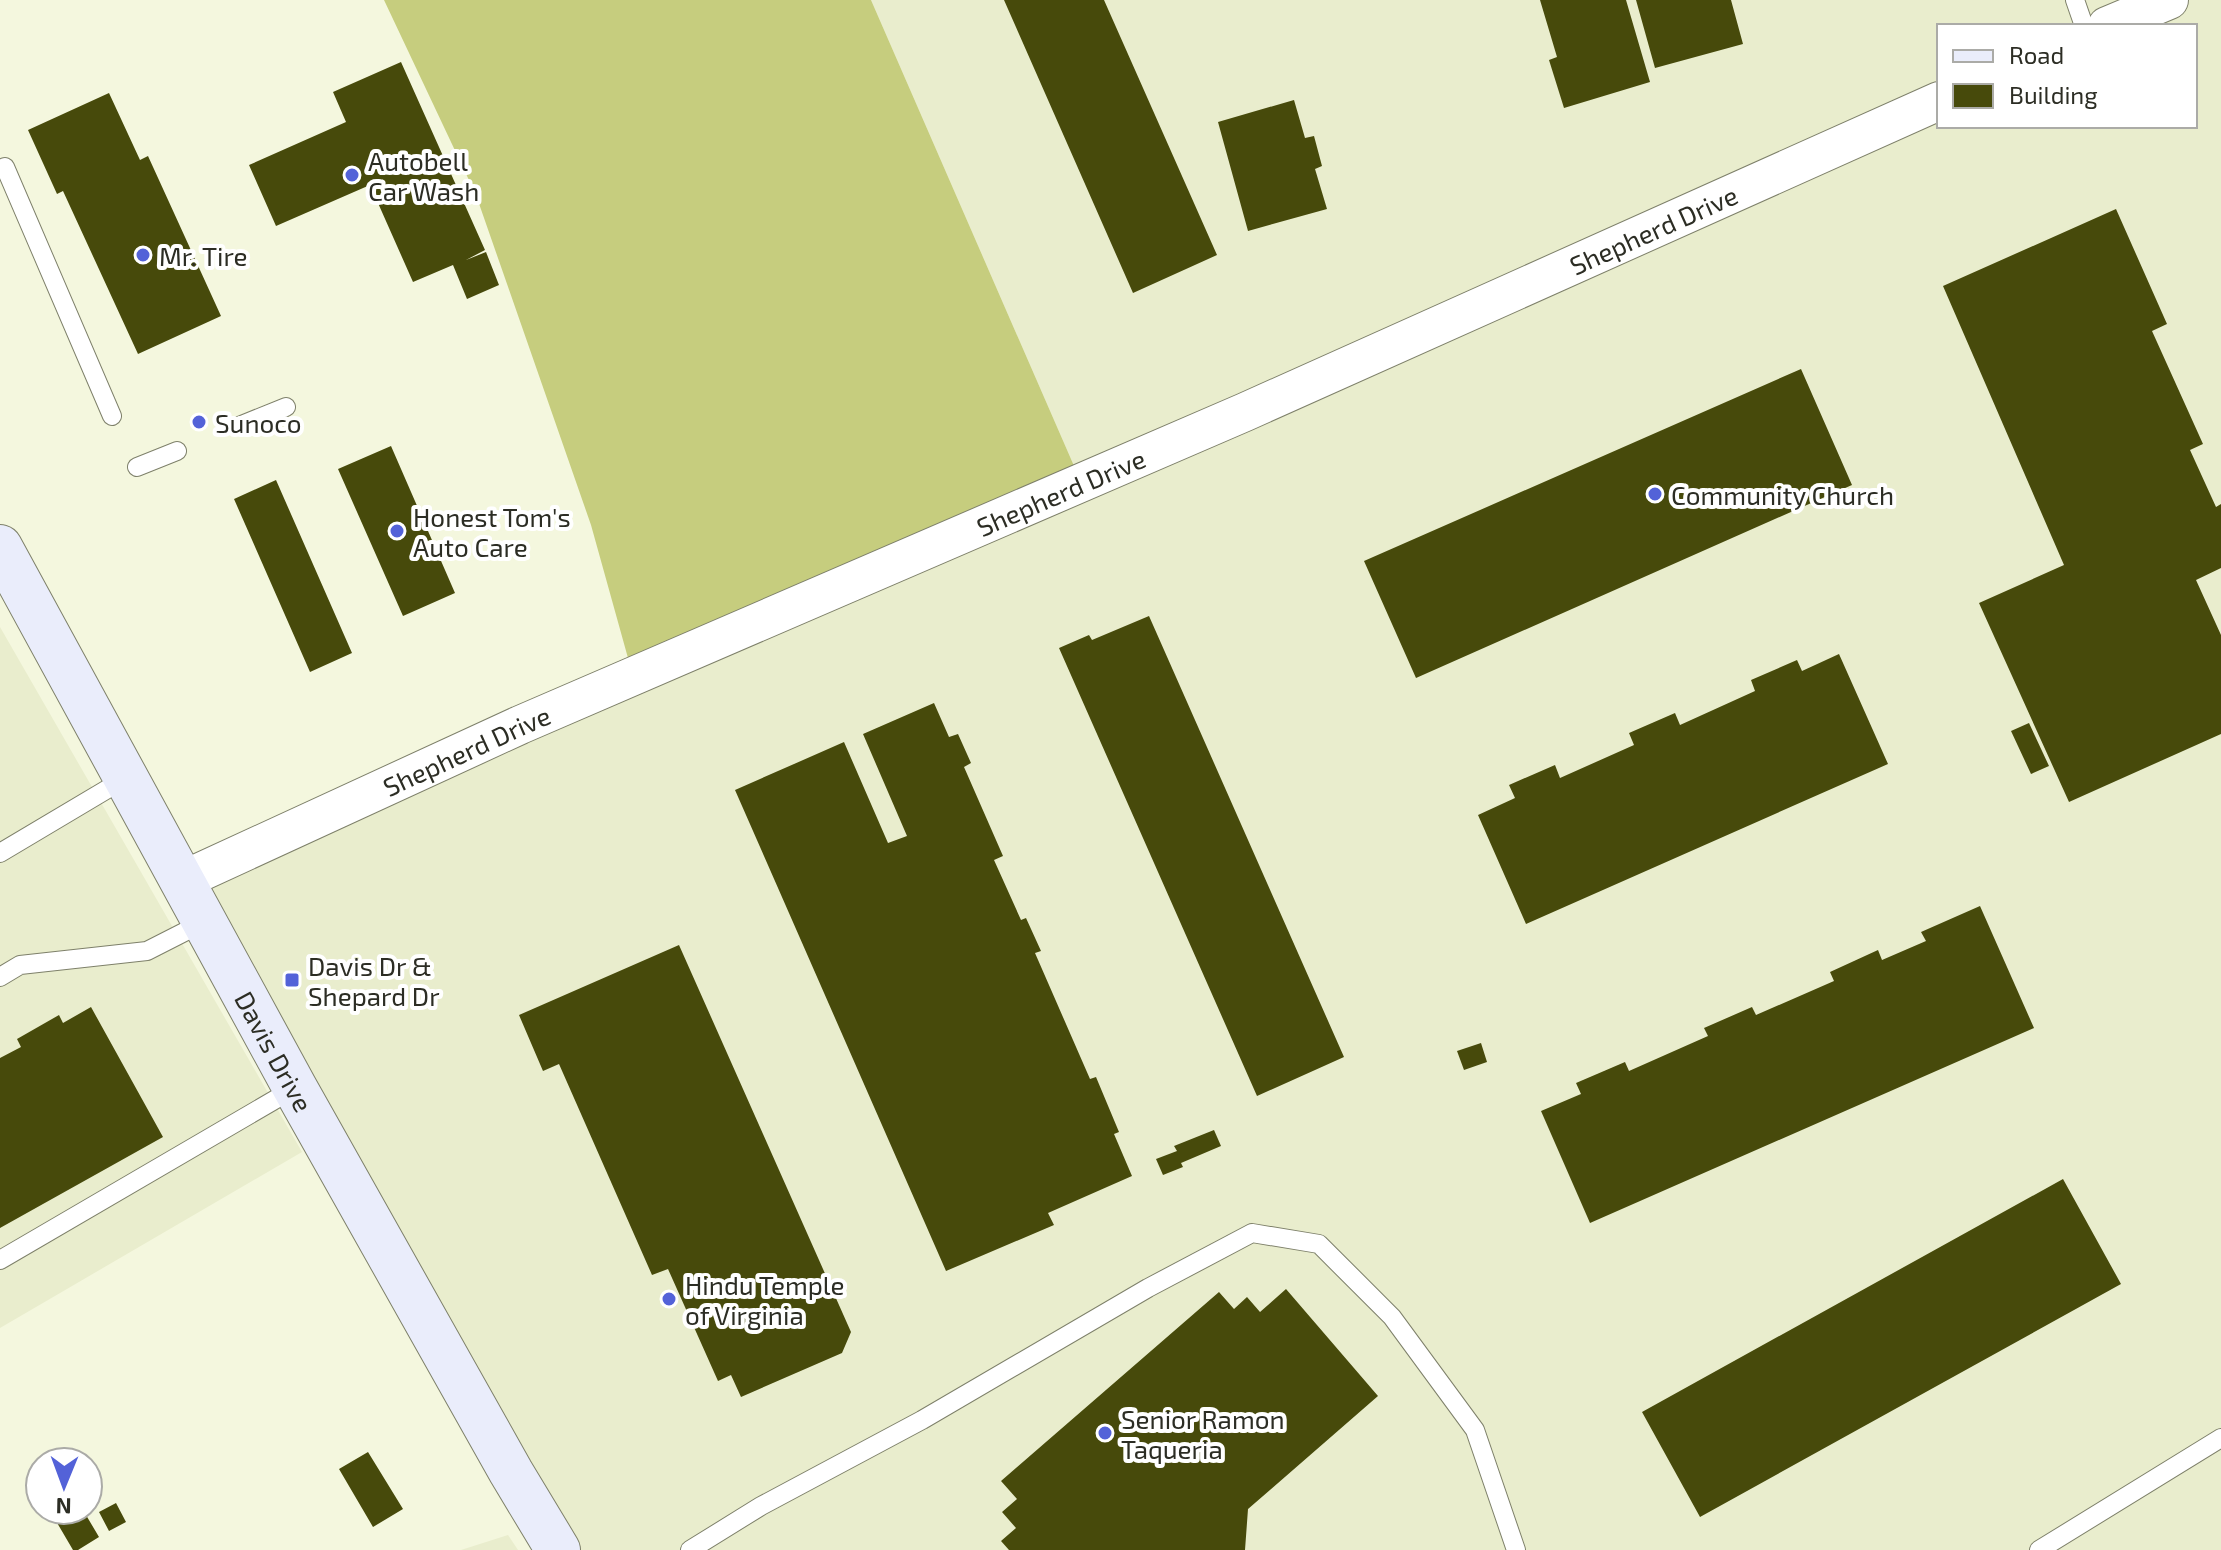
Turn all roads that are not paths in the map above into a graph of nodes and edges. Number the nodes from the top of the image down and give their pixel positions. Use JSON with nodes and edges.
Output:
{"nodes":[{"id":1,"x":2075,"y":0,"type":"edge"},
{"id":2,"x":2169,"y":0,"type":"edge"},
{"id":3,"x":2083,"y":24,"type":"edge"},
{"id":4,"x":2112,"y":24,"type":"edge"},
{"id":5,"x":1937,"y":102,"type":"edge"},
{"id":6,"x":5,"y":167,"type":"dead end"},
{"id":7,"x":286,"y":407,"type":"dead end"},
{"id":8,"x":112,"y":416,"type":"dead end"},
{"id":9,"x":239,"y":426,"type":"dead end"},
{"id":10,"x":177,"y":451,"type":"dead end"},
{"id":11,"x":137,"y":467,"type":"dead end"},
{"id":12,"x":0,"y":547,"type":"edge"},
{"id":13,"x":126,"y":778,"type":"junction"},
{"id":14,"x":0,"y":853,"type":"edge"},
{"id":15,"x":181,"y":881,"type":"junction"},
{"id":16,"x":204,"y":922,"type":"junction"},
{"id":17,"x":0,"y":977,"type":"edge"},
{"id":18,"x":295,"y":1088,"type":"junction"},
{"id":19,"x":0,"y":1260,"type":"edge"},
{"id":20,"x":2221,"y":1438,"type":"edge"},
{"id":21,"x":558,"y":1550,"type":"edge"},
{"id":22,"x":690,"y":1550,"type":"edge"},
{"id":23,"x":1516,"y":1550,"type":"edge"},
{"id":24,"x":2039,"y":1550,"type":"edge"}],
"edges":[{"from":1,"to":3,"type":"lane"},
{"from":2,"to":4,"type":"street"},
{"from":5,"to":15,"type":"street","name":"Shepherd Drive"},
{"from":6,"to":8,"type":"lane"},
{"from":7,"to":9,"type":"lane"},
{"from":10,"to":11,"type":"lane"},
{"from":12,"to":13,"type":"main road","name":"Davis Drive"},
{"from":13,"to":14,"type":"lane"},
{"from":13,"to":15,"type":"main road","name":"Davis Drive"},
{"from":15,"to":16,"type":"main road","name":"Davis Drive"},
{"from":16,"to":17,"type":"lane"},
{"from":16,"to":18,"type":"main road","name":"Davis Drive"},
{"from":18,"to":19,"type":"lane"},
{"from":18,"to":21,"type":"main road","name":"Davis Drive"},
{"from":20,"to":24,"type":"lane"},
{"from":22,"to":23,"type":"lane"}]}
